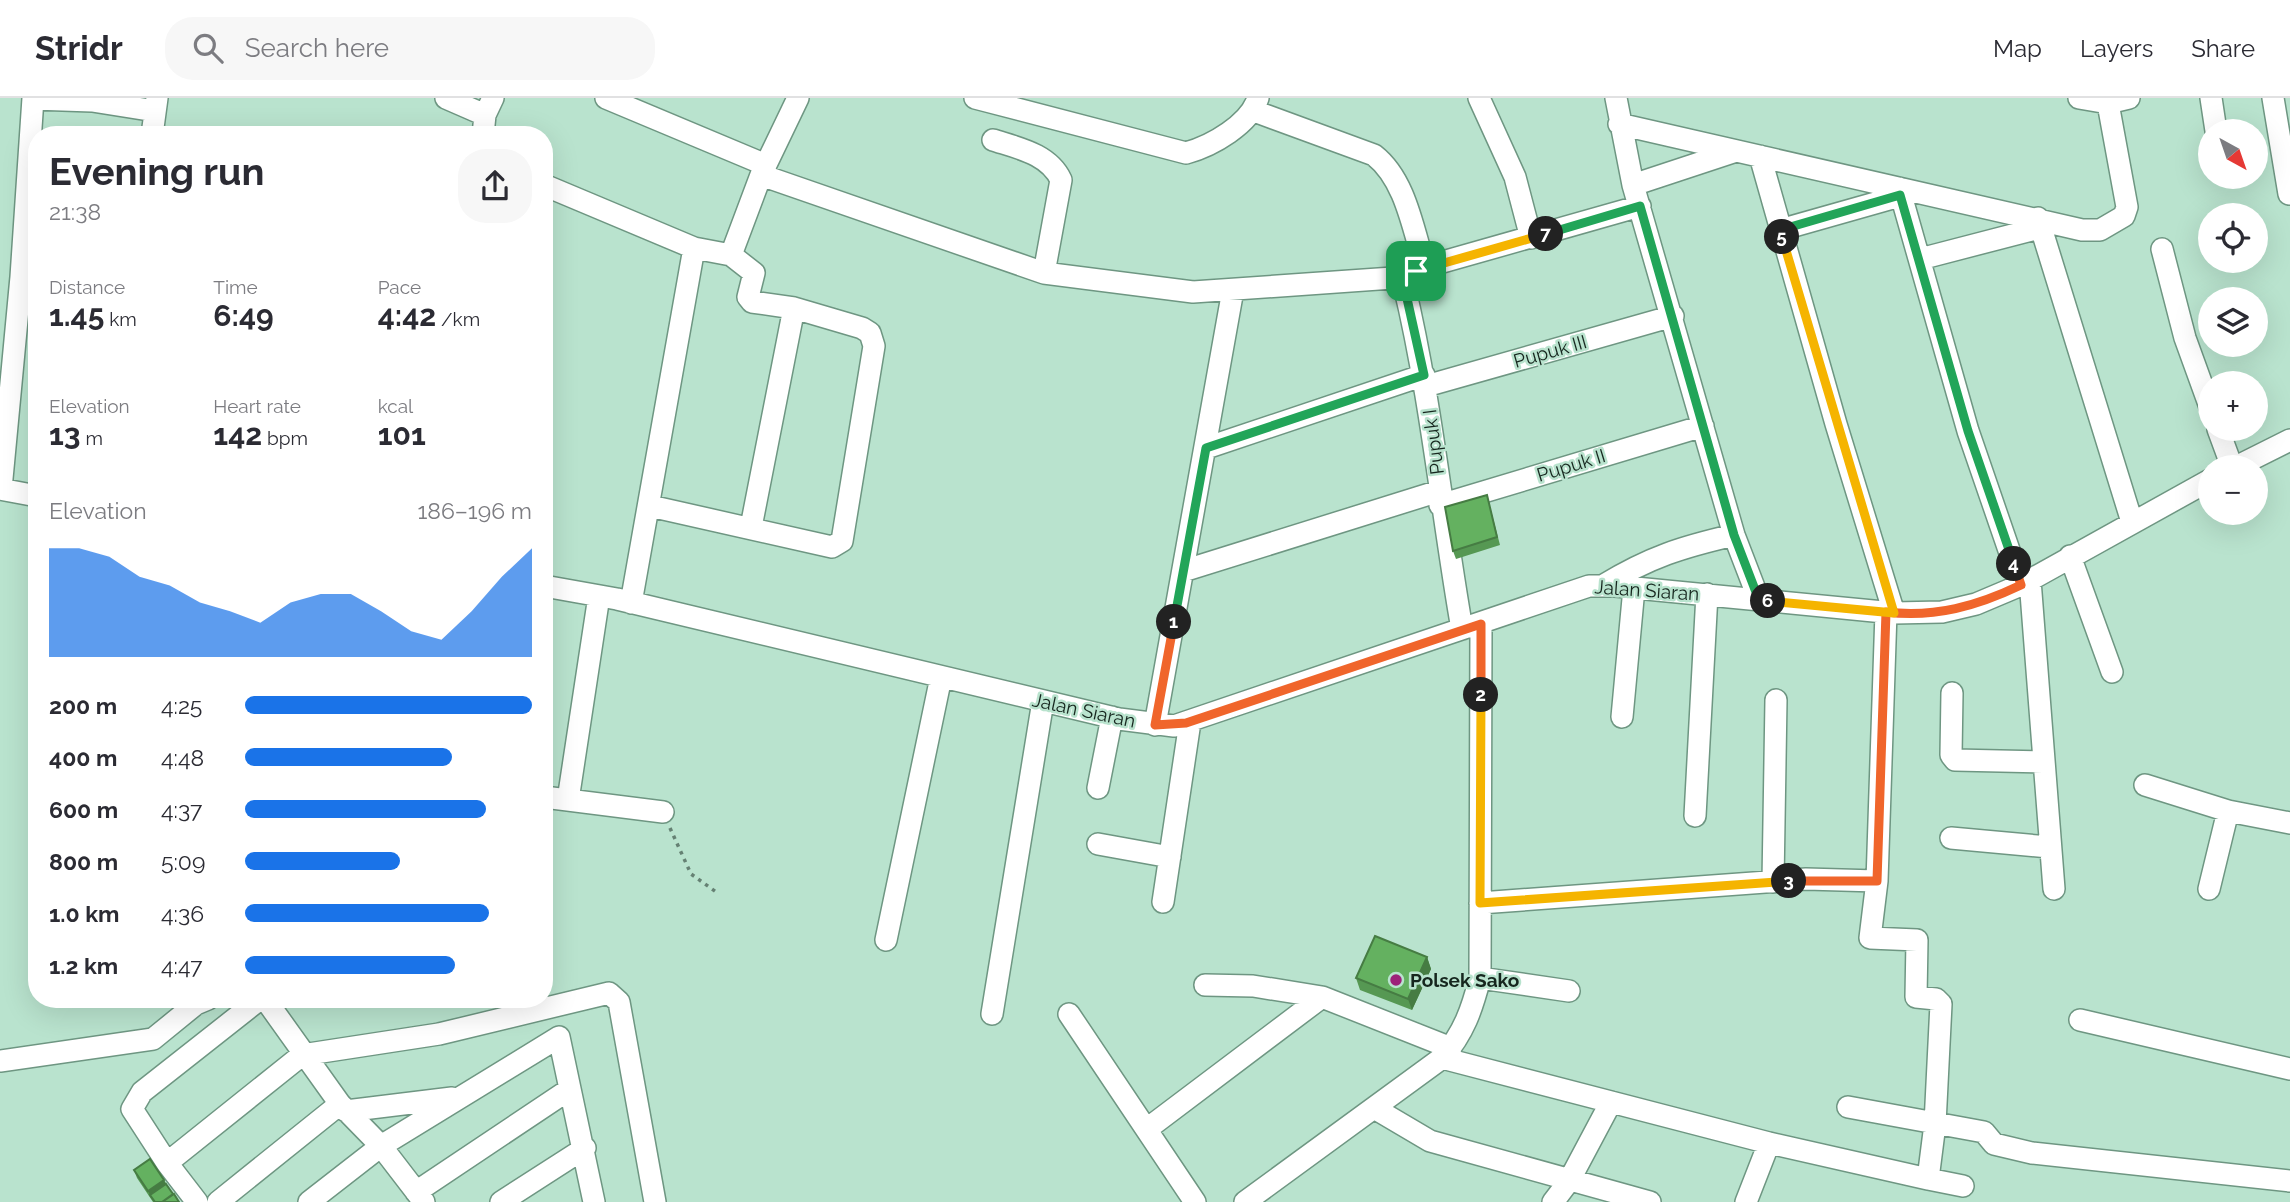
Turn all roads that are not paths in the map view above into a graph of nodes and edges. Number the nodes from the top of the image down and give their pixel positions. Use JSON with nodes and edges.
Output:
{"nodes":[{"id":1,"x":33,"y":98,"type":"edge"},
{"id":2,"x":446,"y":98,"type":"edge"},
{"id":3,"x":606,"y":98,"type":"edge"},
{"id":4,"x":798,"y":98,"type":"edge"},
{"id":5,"x":975,"y":98,"type":"edge"},
{"id":6,"x":1479,"y":98,"type":"edge"},
{"id":7,"x":1616,"y":98,"type":"edge"},
{"id":8,"x":2079,"y":98,"type":"edge"},
{"id":9,"x":2210,"y":98,"type":"edge"},
{"id":10,"x":2273,"y":98,"type":"edge"},
{"id":11,"x":2115,"y":100,"type":"edge"},
{"id":12,"x":156,"y":104,"type":"edge"},
{"id":13,"x":1256,"y":104,"type":"edge"},
{"id":14,"x":487,"y":116,"type":"edge"},
{"id":15,"x":2214,"y":119,"type":"edge"},
{"id":16,"x":1619,"y":124,"type":"junction"},
{"id":17,"x":31,"y":126,"type":"edge"},
{"id":18,"x":153,"y":126,"type":"edge"},
{"id":19,"x":993,"y":140,"type":"dead end"},
{"id":20,"x":1736,"y":151,"type":"junction"},
{"id":21,"x":1760,"y":156,"type":"junction"},
{"id":22,"x":763,"y":170,"type":"junction"},
{"id":23,"x":28,"y":173,"type":"edge"},
{"id":24,"x":1633,"y":185,"type":"junction"},
{"id":25,"x":553,"y":189,"type":"edge"},
{"id":26,"x":1900,"y":191,"type":"junction"},
{"id":27,"x":2289,"y":194,"type":"edge"},
{"id":28,"x":1640,"y":206,"type":"junction"},
{"id":29,"x":2039,"y":223,"type":"junction"},
{"id":30,"x":1780,"y":230,"type":"junction"},
{"id":31,"x":1531,"y":238,"type":"junction"},
{"id":32,"x":694,"y":248,"type":"junction"},
{"id":33,"x":2162,"y":248,"type":"dead end"},
{"id":34,"x":731,"y":256,"type":"junction"},
{"id":35,"x":1920,"y":259,"type":"junction"},
{"id":36,"x":1415,"y":272,"type":"junction"},
{"id":37,"x":1044,"y":273,"type":"junction"},
{"id":38,"x":1233,"y":290,"type":"junction"},
{"id":39,"x":794,"y":308,"type":"junction"},
{"id":40,"x":1673,"y":316,"type":"junction"},
{"id":41,"x":2198,"y":374,"type":"edge"},
{"id":42,"x":1425,"y":381,"type":"junction"},
{"id":43,"x":1703,"y":426,"type":"junction"},
{"id":44,"x":2290,"y":440,"type":"edge"},
{"id":45,"x":1206,"y":448,"type":"junction"},
{"id":46,"x":2259,"y":455,"type":"edge"},
{"id":47,"x":2198,"y":486,"type":"edge"},
{"id":48,"x":0,"y":489,"type":"edge"},
{"id":49,"x":28,"y":494,"type":"edge"},
{"id":50,"x":1439,"y":498,"type":"junction"},
{"id":51,"x":650,"y":506,"type":"junction"},
{"id":52,"x":2132,"y":522,"type":"junction"},
{"id":53,"x":751,"y":527,"type":"junction"},
{"id":54,"x":1734,"y":535,"type":"junction"},
{"id":55,"x":2070,"y":556,"type":"junction"},
{"id":56,"x":1183,"y":571,"type":"junction"},
{"id":57,"x":2025,"y":582,"type":"junction"},
{"id":58,"x":1604,"y":585,"type":"junction"},
{"id":59,"x":553,"y":588,"type":"edge"},
{"id":60,"x":1634,"y":588,"type":"junction"},
{"id":61,"x":1707,"y":594,"type":"junction"},
{"id":62,"x":599,"y":596,"type":"junction"},
{"id":63,"x":1759,"y":600,"type":"junction"},
{"id":64,"x":631,"y":603,"type":"junction"},
{"id":65,"x":1890,"y":613,"type":"junction"},
{"id":66,"x":1471,"y":627,"type":"junction"},
{"id":67,"x":2112,"y":672,"type":"dead end"},
{"id":68,"x":941,"y":677,"type":"junction"},
{"id":69,"x":1952,"y":693,"type":"dead end"},
{"id":70,"x":1776,"y":700,"type":"dead end"},
{"id":71,"x":1043,"y":701,"type":"junction"},
{"id":72,"x":1112,"y":717,"type":"junction"},
{"id":73,"x":1622,"y":717,"type":"dead end"},
{"id":74,"x":1190,"y":722,"type":"junction"},
{"id":75,"x":1155,"y":725,"type":"junction"},
{"id":76,"x":2043,"y":762,"type":"junction"},
{"id":77,"x":2145,"y":785,"type":"dead end"},
{"id":78,"x":1098,"y":788,"type":"dead end"},
{"id":79,"x":553,"y":798,"type":"edge"},
{"id":80,"x":568,"y":800,"type":"junction"},
{"id":81,"x":2228,"y":811,"type":"junction"},
{"id":82,"x":663,"y":812,"type":"road end"},
{"id":83,"x":1695,"y":816,"type":"dead end"},
{"id":84,"x":2290,"y":823,"type":"edge"},
{"id":85,"x":1951,"y":838,"type":"dead end"},
{"id":86,"x":1098,"y":844,"type":"dead end"},
{"id":87,"x":2049,"y":847,"type":"junction"},
{"id":88,"x":1170,"y":857,"type":"junction"},
{"id":89,"x":1877,"y":881,"type":"junction"},
{"id":90,"x":1773,"y":882,"type":"junction"},
{"id":91,"x":2209,"y":889,"type":"dead end"},
{"id":92,"x":2054,"y":890,"type":"dead end"},
{"id":93,"x":1163,"y":902,"type":"dead end"},
{"id":94,"x":1480,"y":903,"type":"junction"},
{"id":95,"x":887,"y":940,"type":"dead end"},
{"id":96,"x":1479,"y":978,"type":"junction"},
{"id":97,"x":1205,"y":985,"type":"dead end"},
{"id":98,"x":1569,"y":991,"type":"dead end"},
{"id":99,"x":1322,"y":997,"type":"junction"},
{"id":100,"x":553,"y":1004,"type":"joint"},
{"id":101,"x":191,"y":1008,"type":"edge"},
{"id":102,"x":251,"y":1008,"type":"edge"},
{"id":103,"x":268,"y":1008,"type":"edge"},
{"id":104,"x":538,"y":1008,"type":"edge"},
{"id":105,"x":992,"y":1014,"type":"dead end"},
{"id":106,"x":1069,"y":1014,"type":"dead end"},
{"id":107,"x":2080,"y":1020,"type":"dead end"},
{"id":108,"x":559,"y":1037,"type":"junction"},
{"id":109,"x":1447,"y":1053,"type":"junction"},
{"id":110,"x":302,"y":1055,"type":"junction"},
{"id":111,"x":0,"y":1061,"type":"edge"},
{"id":112,"x":2290,"y":1069,"type":"edge"},
{"id":113,"x":570,"y":1089,"type":"junction"},
{"id":114,"x":457,"y":1097,"type":"junction"},
{"id":115,"x":1611,"y":1102,"type":"junction"},
{"id":116,"x":343,"y":1107,"type":"junction"},
{"id":117,"x":1848,"y":1107,"type":"dead end"},
{"id":118,"x":1374,"y":1108,"type":"junction"},
{"id":119,"x":1936,"y":1124,"type":"junction"},
{"id":120,"x":1147,"y":1129,"type":"junction"},
{"id":121,"x":1769,"y":1143,"type":"junction"},
{"id":122,"x":381,"y":1146,"type":"junction"},
{"id":123,"x":585,"y":1148,"type":"junction"},
{"id":124,"x":167,"y":1163,"type":"junction"},
{"id":125,"x":1928,"y":1179,"type":"junction"},
{"id":126,"x":1569,"y":1181,"type":"junction"},
{"id":127,"x":2290,"y":1181,"type":"edge"},
{"id":128,"x":1963,"y":1186,"type":"dead end"},
{"id":129,"x":336,"y":1194,"type":"edge"},
{"id":130,"x":420,"y":1197,"type":"edge"},
{"id":131,"x":197,"y":1202,"type":"edge"},
{"id":132,"x":218,"y":1202,"type":"edge"},
{"id":133,"x":309,"y":1202,"type":"edge"},
{"id":134,"x":501,"y":1202,"type":"edge"},
{"id":135,"x":594,"y":1202,"type":"edge"},
{"id":136,"x":655,"y":1202,"type":"edge"},
{"id":137,"x":1195,"y":1202,"type":"edge"},
{"id":138,"x":1245,"y":1202,"type":"edge"},
{"id":139,"x":1553,"y":1202,"type":"edge"},
{"id":140,"x":1650,"y":1202,"type":"edge"},
{"id":141,"x":1746,"y":1202,"type":"edge"}],
"edges":[{"from":1,"to":12,"type":"street"},
{"from":1,"to":17,"type":"street"},
{"from":2,"to":14,"type":"street"},
{"from":3,"to":22,"type":"street"},
{"from":4,"to":22,"type":"street"},
{"from":5,"to":13,"type":"street"},
{"from":6,"to":31,"type":"street"},
{"from":7,"to":16,"type":"street"},
{"from":8,"to":11,"type":"street"},
{"from":9,"to":15,"type":"street"},
{"from":10,"to":27,"type":"street"},
{"from":11,"to":29,"type":"street"},
{"from":12,"to":18,"type":"street"},
{"from":13,"to":36,"type":"street","name":"Pupuk I"},
{"from":16,"to":20,"type":"street"},
{"from":16,"to":24,"type":"street"},
{"from":19,"to":37,"type":"street"},
{"from":20,"to":21,"type":"street"},
{"from":20,"to":24,"type":"street"},
{"from":21,"to":26,"type":"street"},
{"from":21,"to":30,"type":"street"},
{"from":22,"to":34,"type":"street"},
{"from":22,"to":37,"type":"street"},
{"from":23,"to":48,"type":"street"},
{"from":24,"to":28,"type":"street"},
{"from":25,"to":32,"type":"street"},
{"from":26,"to":29,"type":"street"},
{"from":26,"to":30,"type":"street"},
{"from":26,"to":35,"type":"street"},
{"from":28,"to":31,"type":"street"},
{"from":28,"to":40,"type":"street"},
{"from":29,"to":35,"type":"street"},
{"from":29,"to":52,"type":"street"},
{"from":30,"to":65,"type":"street"},
{"from":31,"to":36,"type":"street"},
{"from":32,"to":34,"type":"street"},
{"from":32,"to":51,"type":"street"},
{"from":33,"to":41,"type":"street"},
{"from":34,"to":39,"type":"street"},
{"from":35,"to":57,"type":"street"},
{"from":36,"to":38,"type":"street"},
{"from":36,"to":42,"type":"street","name":"Pupuk I"},
{"from":37,"to":38,"type":"street"},
{"from":38,"to":45,"type":"street"},
{"from":39,"to":53,"type":"street"},
{"from":39,"to":53,"type":"street"},
{"from":40,"to":42,"type":"street","name":"Pupuk III"},
{"from":40,"to":43,"type":"street"},
{"from":42,"to":45,"type":"street","name":"Pupuk III"},
{"from":42,"to":50,"type":"street","name":"Pupuk I"},
{"from":43,"to":50,"type":"street","name":"Pupuk II"},
{"from":43,"to":54,"type":"street"},
{"from":44,"to":46,"type":"street"},
{"from":45,"to":56,"type":"street"},
{"from":47,"to":52,"type":"street","name":"Jalan Siaran"},
{"from":48,"to":49,"type":"street"},
{"from":50,"to":56,"type":"street","name":"Pupuk II"},
{"from":50,"to":66,"type":"street","name":"Pupuk I"},
{"from":51,"to":53,"type":"street"},
{"from":51,"to":64,"type":"street"},
{"from":52,"to":55,"type":"street","name":"Jalan Siaran"},
{"from":54,"to":58,"type":"street"},
{"from":54,"to":63,"type":"street"},
{"from":55,"to":57,"type":"street","name":"Jalan Siaran"},
{"from":55,"to":67,"type":"street"},
{"from":56,"to":75,"type":"street"},
{"from":57,"to":65,"type":"street","name":"Jalan Siaran"},
{"from":57,"to":76,"type":"street"},
{"from":58,"to":60,"type":"street","name":"Jalan Siaran"},
{"from":58,"to":66,"type":"street","name":"Jalan Siaran"},
{"from":59,"to":62,"type":"street","name":"Jalan Siaran"},
{"from":60,"to":61,"type":"street","name":"Jalan Siaran"},
{"from":60,"to":73,"type":"street"},
{"from":61,"to":63,"type":"street","name":"Jalan Siaran"},
{"from":61,"to":83,"type":"street"},
{"from":62,"to":64,"type":"street","name":"Jalan Siaran"},
{"from":62,"to":80,"type":"street"},
{"from":63,"to":65,"type":"street","name":"Jalan Siaran"},
{"from":64,"to":68,"type":"street","name":"Jalan Siaran"},
{"from":65,"to":89,"type":"street"},
{"from":66,"to":74,"type":"street","name":"Jalan Siaran"},
{"from":66,"to":94,"type":"street","name":"Pupuk I"},
{"from":68,"to":71,"type":"street","name":"Jalan Siaran"},
{"from":68,"to":95,"type":"street"},
{"from":69,"to":76,"type":"street"},
{"from":70,"to":90,"type":"street"},
{"from":71,"to":72,"type":"street","name":"Jalan Siaran"},
{"from":71,"to":105,"type":"street"},
{"from":72,"to":75,"type":"street","name":"Jalan Siaran"},
{"from":72,"to":78,"type":"street"},
{"from":74,"to":75,"type":"street","name":"Jalan Siaran"},
{"from":74,"to":88,"type":"street"},
{"from":76,"to":87,"type":"street"},
{"from":77,"to":81,"type":"street"},
{"from":79,"to":80,"type":"street"},
{"from":80,"to":82,"type":"street"},
{"from":81,"to":84,"type":"street"},
{"from":81,"to":91,"type":"street"},
{"from":85,"to":87,"type":"street"},
{"from":86,"to":88,"type":"street"},
{"from":87,"to":92,"type":"street"},
{"from":88,"to":93,"type":"street"},
{"from":89,"to":90,"type":"street"},
{"from":89,"to":119,"type":"street"},
{"from":90,"to":94,"type":"street"},
{"from":94,"to":96,"type":"street","name":"Pupuk I"},
{"from":96,"to":98,"type":"street"},
{"from":96,"to":109,"type":"street","name":"Pupuk I"},
{"from":97,"to":99,"type":"street"},
{"from":99,"to":109,"type":"street"},
{"from":99,"to":120,"type":"street"},
{"from":100,"to":108,"type":"street"},
{"from":100,"to":136,"type":"street"},
{"from":101,"to":111,"type":"street"},
{"from":102,"to":124,"type":"street"},
{"from":103,"to":110,"type":"street"},
{"from":104,"to":110,"type":"street"},
{"from":106,"to":120,"type":"street"},
{"from":107,"to":112,"type":"street"},
{"from":108,"to":113,"type":"street"},
{"from":108,"to":114,"type":"street"},
{"from":109,"to":115,"type":"street"},
{"from":109,"to":118,"type":"street"},
{"from":110,"to":116,"type":"street"},
{"from":110,"to":124,"type":"street"},
{"from":113,"to":123,"type":"street"},
{"from":113,"to":130,"type":"street"},
{"from":114,"to":116,"type":"street"},
{"from":114,"to":122,"type":"street"},
{"from":115,"to":121,"type":"street"},
{"from":115,"to":126,"type":"street"},
{"from":116,"to":122,"type":"street"},
{"from":116,"to":132,"type":"street"},
{"from":117,"to":119,"type":"street"},
{"from":118,"to":126,"type":"street"},
{"from":118,"to":138,"type":"street"},
{"from":119,"to":125,"type":"street"},
{"from":119,"to":127,"type":"street"},
{"from":120,"to":137,"type":"street"},
{"from":121,"to":125,"type":"street"},
{"from":121,"to":141,"type":"street"},
{"from":122,"to":129,"type":"street"},
{"from":122,"to":130,"type":"street"},
{"from":123,"to":134,"type":"street"},
{"from":123,"to":135,"type":"street"},
{"from":124,"to":131,"type":"street"},
{"from":125,"to":128,"type":"street"},
{"from":126,"to":139,"type":"street"},
{"from":126,"to":140,"type":"street"},
{"from":129,"to":133,"type":"street"}]}
